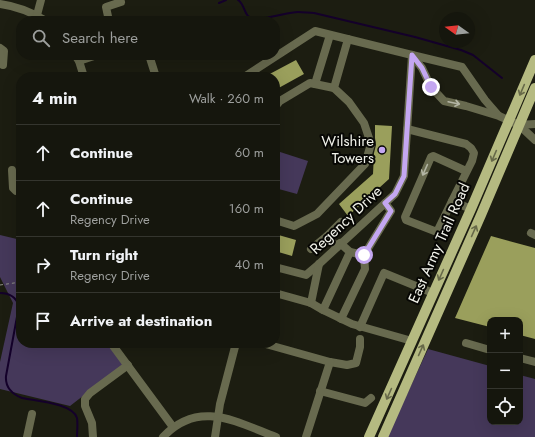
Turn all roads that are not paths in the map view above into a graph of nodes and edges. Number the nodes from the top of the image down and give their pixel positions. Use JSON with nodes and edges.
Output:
{"nodes":[{"id":1,"x":40,"y":0,"type":"edge"},
{"id":2,"x":121,"y":2,"type":"dead end"},
{"id":3,"x":0,"y":4,"type":"edge"},
{"id":4,"x":37,"y":15,"type":"joint"},
{"id":5,"x":108,"y":16,"type":"edge"},
{"id":6,"x":330,"y":35,"type":"junction"},
{"id":7,"x":348,"y":39,"type":"junction"},
{"id":8,"x":0,"y":48,"type":"edge"},
{"id":9,"x":280,"y":54,"type":"edge"},
{"id":10,"x":412,"y":55,"type":"junction"},
{"id":11,"x":78,"y":60,"type":"edge"},
{"id":12,"x":151,"y":60,"type":"edge"},
{"id":13,"x":270,"y":60,"type":"edge"},
{"id":14,"x":535,"y":60,"type":"edge"},
{"id":15,"x":3,"y":65,"type":"dead end"},
{"id":16,"x":82,"y":72,"type":"edge"},
{"id":17,"x":154,"y":72,"type":"edge"},
{"id":18,"x":252,"y":72,"type":"edge"},
{"id":19,"x":315,"y":84,"type":"junction"},
{"id":20,"x":334,"y":88,"type":"junction"},
{"id":21,"x":535,"y":88,"type":"edge"},
{"id":22,"x":280,"y":101,"type":"edge"},
{"id":23,"x":499,"y":116,"type":"junction"},
{"id":24,"x":509,"y":120,"type":"junction"},
{"id":25,"x":535,"y":124,"type":"edge"},
{"id":26,"x":519,"y":125,"type":"junction"},
{"id":27,"x":407,"y":129,"type":"junction"},
{"id":28,"x":535,"y":140,"type":"edge"},
{"id":29,"x":12,"y":170,"type":"dead end"},
{"id":30,"x":466,"y":171,"type":"junction"},
{"id":31,"x":16,"y":192,"type":"edge"},
{"id":32,"x":452,"y":201,"type":"junction"},
{"id":33,"x":385,"y":203,"type":"junction"},
{"id":34,"x":471,"y":209,"type":"junction"},
{"id":35,"x":280,"y":222,"type":"edge"},
{"id":36,"x":342,"y":222,"type":"dead end"},
{"id":37,"x":327,"y":236,"type":"junction"},
{"id":38,"x":339,"y":245,"type":"junction"},
{"id":39,"x":311,"y":249,"type":"dead end"},
{"id":40,"x":350,"y":252,"type":"junction"},
{"id":41,"x":364,"y":255,"type":"junction"},
{"id":42,"x":319,"y":264,"type":"junction"},
{"id":43,"x":280,"y":268,"type":"edge"},
{"id":44,"x":280,"y":294,"type":"edge"},
{"id":45,"x":433,"y":294,"type":"junction"},
{"id":46,"x":311,"y":303,"type":"junction"},
{"id":47,"x":323,"y":310,"type":"junction"},
{"id":48,"x":341,"y":319,"type":"junction"},
{"id":49,"x":360,"y":327,"type":"junction"},
{"id":50,"x":360,"y":338,"type":"dead end"},
{"id":51,"x":412,"y":341,"type":"junction"},
{"id":52,"x":466,"y":343,"type":"dead end"},
{"id":53,"x":115,"y":348,"type":"edge"},
{"id":54,"x":235,"y":348,"type":"edge"},
{"id":55,"x":280,"y":348,"type":"edge"},
{"id":56,"x":487,"y":349,"type":"edge"},
{"id":57,"x":523,"y":359,"type":"edge"},
{"id":58,"x":330,"y":362,"type":"junction"},
{"id":59,"x":535,"y":362,"type":"edge"},
{"id":60,"x":128,"y":365,"type":"junction"},
{"id":61,"x":320,"y":391,"type":"junction"},
{"id":62,"x":371,"y":398,"type":"dead end"},
{"id":63,"x":32,"y":414,"type":"dead end"},
{"id":64,"x":218,"y":416,"type":"junction"},
{"id":65,"x":173,"y":427,"type":"junction"},
{"id":66,"x":27,"y":437,"type":"edge"},
{"id":67,"x":93,"y":437,"type":"edge"},
{"id":68,"x":163,"y":437,"type":"edge"},
{"id":69,"x":215,"y":437,"type":"edge"},
{"id":70,"x":276,"y":437,"type":"edge"},
{"id":71,"x":306,"y":437,"type":"edge"},
{"id":72,"x":369,"y":437,"type":"edge"},
{"id":73,"x":383,"y":437,"type":"edge"}],
"edges":[{"from":1,"to":4,"type":"street"},
{"from":2,"to":5,"type":"street"},
{"from":3,"to":4,"type":"street"},
{"from":6,"to":7,"type":"street"},
{"from":6,"to":9,"type":"street"},
{"from":6,"to":19,"type":"street"},
{"from":7,"to":10,"type":"street"},
{"from":7,"to":20,"type":"street"},
{"from":8,"to":15,"type":"street"},
{"from":10,"to":23,"type":"street"},
{"from":10,"to":23,"type":"street","one_way":true},
{"from":10,"to":27,"type":"street","name":"Regency Drive"},
{"from":11,"to":16,"type":"street"},
{"from":12,"to":17,"type":"street"},
{"from":13,"to":18,"type":"street"},
{"from":14,"to":24,"type":"main road","name":"East Army Trail Road","one_way":true},
{"from":19,"to":20,"type":"street"},
{"from":19,"to":22,"type":"street"},
{"from":20,"to":35,"type":"street"},
{"from":21,"to":26,"type":"main road","name":"East Army Trail Road"},
{"from":23,"to":24,"type":"street"},
{"from":24,"to":26,"type":"street"},
{"from":24,"to":34,"type":"main road","name":"East Army Trail Road","one_way":true},
{"from":25,"to":26,"type":"street"},
{"from":26,"to":28,"type":"street"},
{"from":73,"to":26,"type":"main road","name":"East Army Trail Road","one_way":true},
{"from":27,"to":30,"type":"street"},
{"from":27,"to":33,"type":"street","name":"Regency Drive"},
{"from":29,"to":31,"type":"street"},
{"from":30,"to":32,"type":"street"},
{"from":30,"to":32,"type":"street","one_way":true},
{"from":32,"to":34,"type":"street"},
{"from":33,"to":38,"type":"street","name":"Regency Drive"},
{"from":33,"to":41,"type":"street"},
{"from":34,"to":45,"type":"main road","name":"East Army Trail Road","one_way":true},
{"from":36,"to":37,"type":"street"},
{"from":37,"to":38,"type":"street"},
{"from":37,"to":39,"type":"street"},
{"from":38,"to":40,"type":"street"},
{"from":38,"to":42,"type":"street","name":"Regency Drive"},
{"from":40,"to":41,"type":"street"},
{"from":40,"to":47,"type":"street"},
{"from":41,"to":48,"type":"street"},
{"from":42,"to":43,"type":"street","name":"Regency Drive"},
{"from":42,"to":46,"type":"street"},
{"from":44,"to":46,"type":"street"},
{"from":45,"to":49,"type":"street"},
{"from":45,"to":51,"type":"main road","name":"East Army Trail Road"},
{"from":46,"to":47,"type":"street"},
{"from":47,"to":48,"type":"street"},
{"from":48,"to":49,"type":"street"},
{"from":49,"to":51,"type":"street"},
{"from":50,"to":58,"type":"street"},
{"from":51,"to":72,"type":"main road","name":"East Army Trail Road","one_way":true},
{"from":52,"to":56,"type":"street"},
{"from":53,"to":60,"type":"street"},
{"from":54,"to":64,"type":"street"},
{"from":55,"to":58,"type":"street"},
{"from":57,"to":59,"type":"street"},
{"from":58,"to":61,"type":"street"},
{"from":60,"to":65,"type":"street"},
{"from":60,"to":67,"type":"street"},
{"from":61,"to":62,"type":"street"},
{"from":61,"to":71,"type":"street"},
{"from":63,"to":66,"type":"street"},
{"from":64,"to":65,"type":"street"},
{"from":64,"to":69,"type":"street"},
{"from":64,"to":70,"type":"street"},
{"from":65,"to":68,"type":"street"}]}
